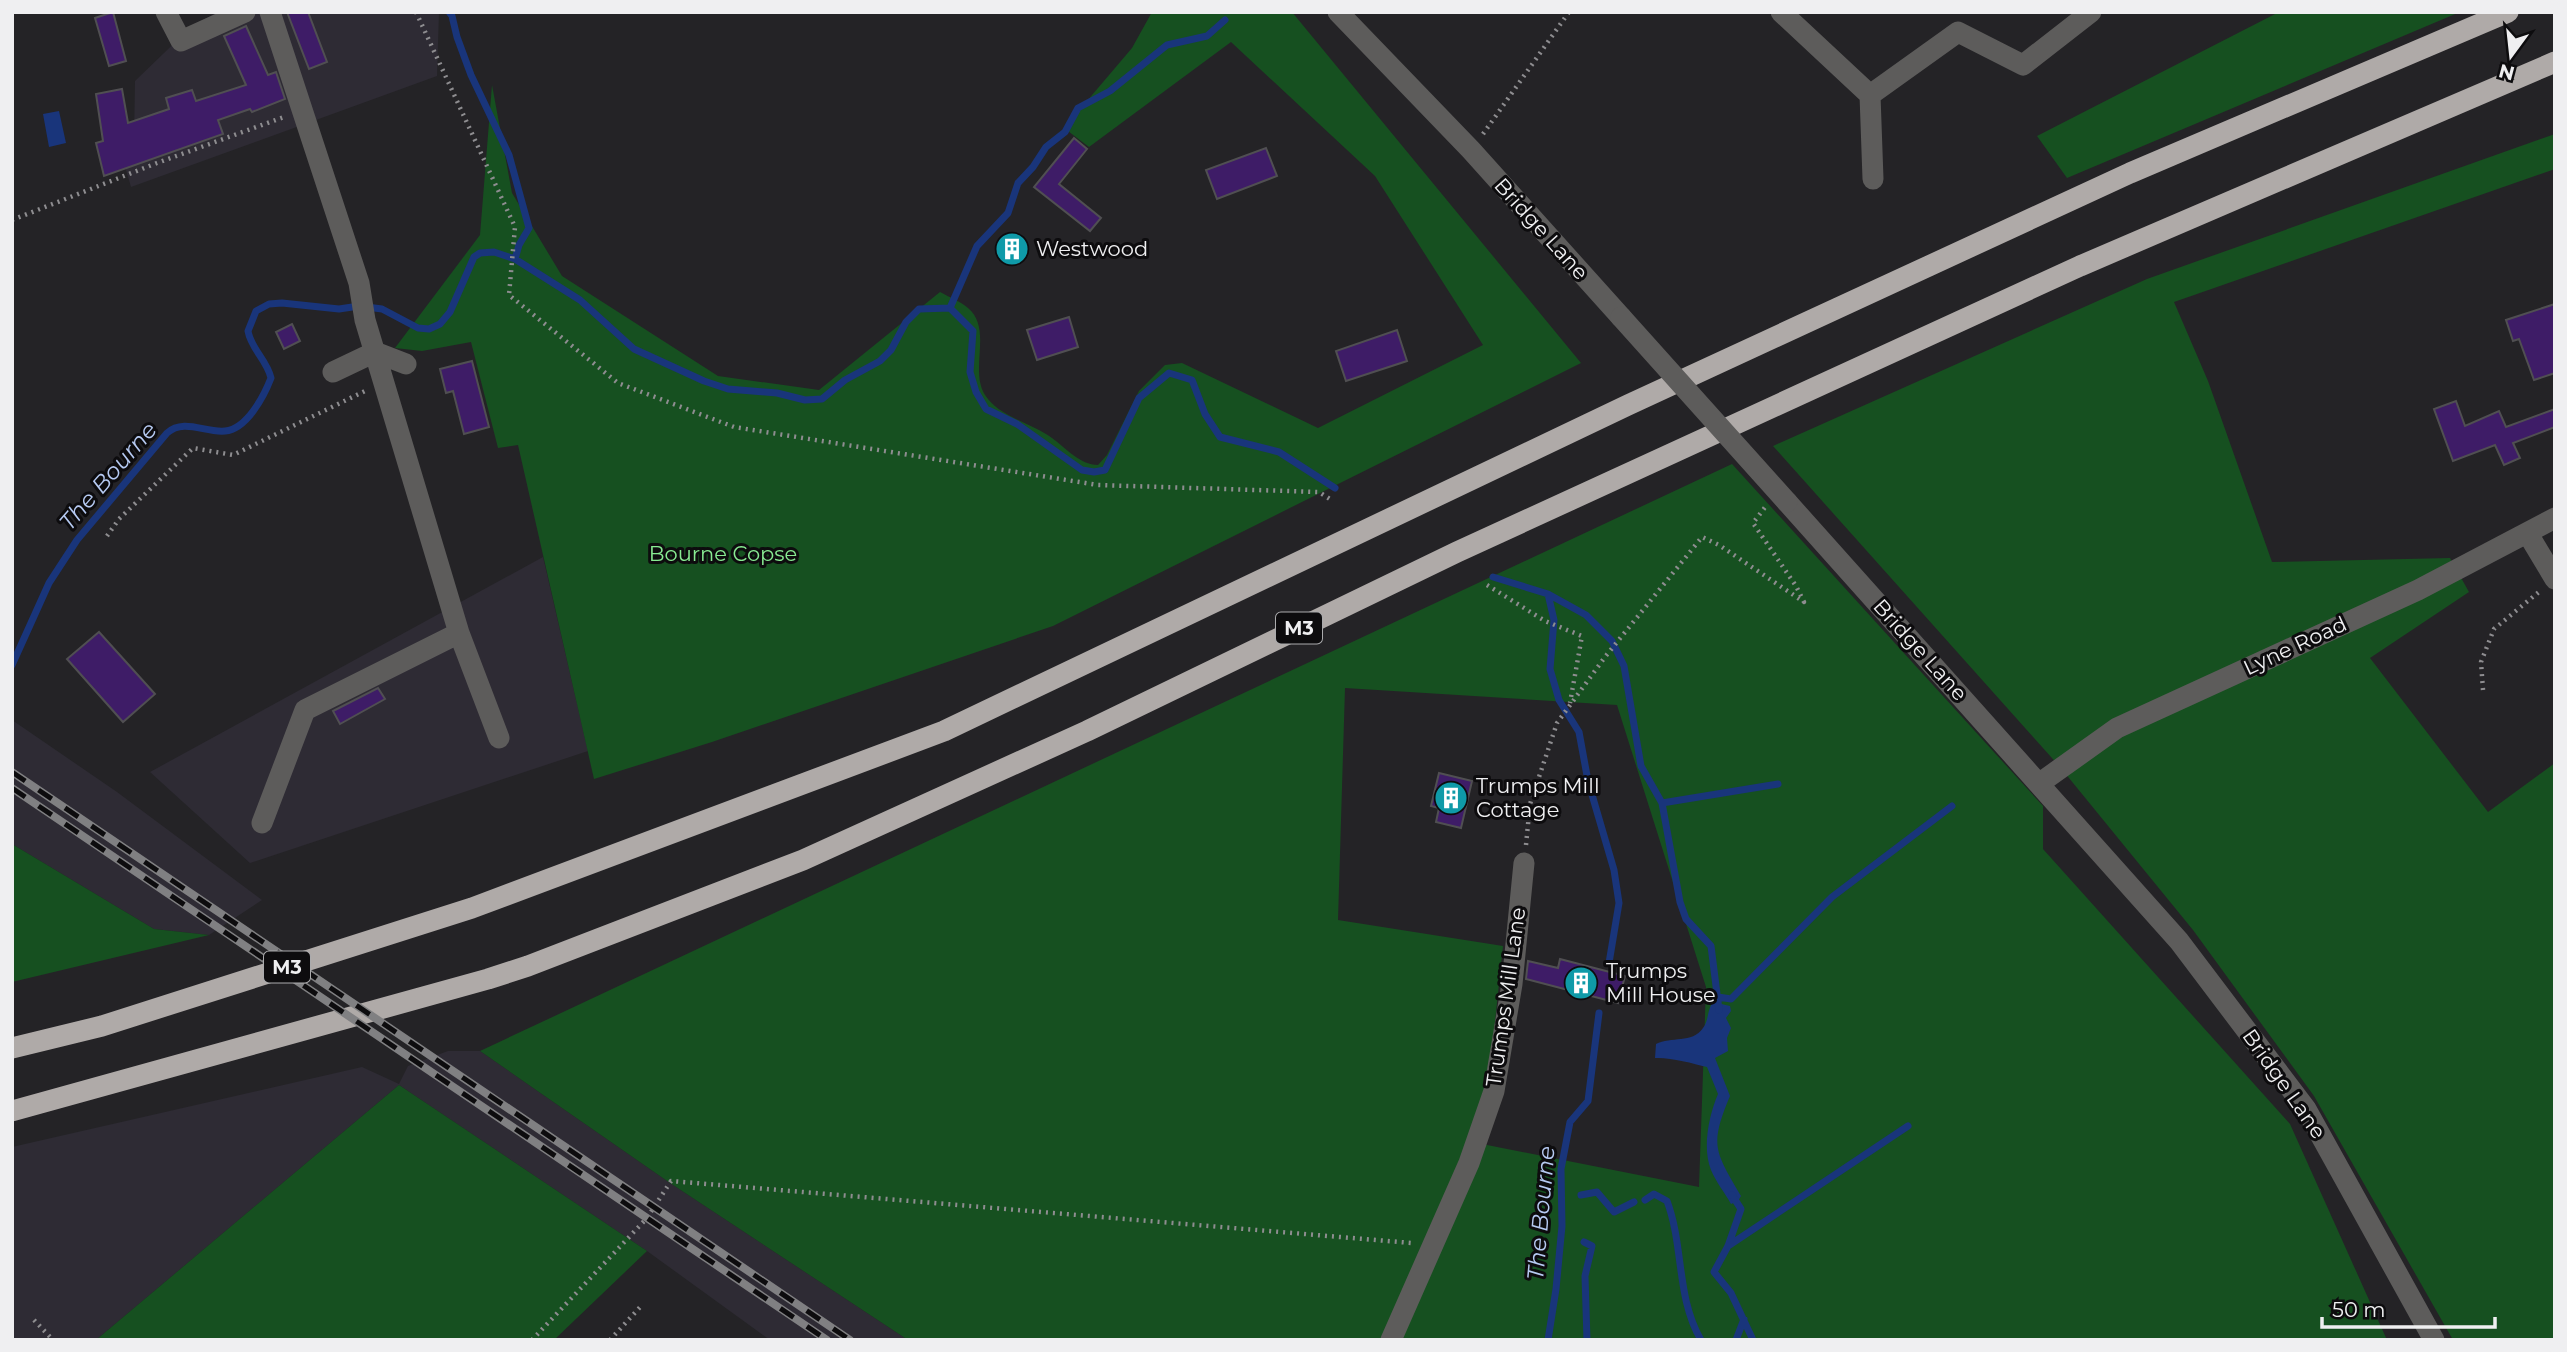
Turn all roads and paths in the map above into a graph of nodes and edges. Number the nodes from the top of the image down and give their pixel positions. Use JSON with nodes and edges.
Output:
{"nodes":[{"id":1,"x":166,"y":12,"type":"edge"},
{"id":2,"x":245,"y":12,"type":"edge"},
{"id":3,"x":270,"y":12,"type":"edge"},
{"id":4,"x":416,"y":12,"type":"edge"},
{"id":5,"x":1338,"y":12,"type":"edge"},
{"id":6,"x":1569,"y":12,"type":"edge"},
{"id":7,"x":1781,"y":12,"type":"edge"},
{"id":8,"x":2508,"y":12,"type":"edge"},
{"id":9,"x":2081,"y":15,"type":"edge"},
{"id":10,"x":2555,"y":62,"type":"edge"},
{"id":11,"x":1870,"y":95,"type":"junction"},
{"id":12,"x":301,"y":111,"type":"junction"},
{"id":13,"x":1471,"y":150,"type":"junction"},
{"id":14,"x":1873,"y":179,"type":"dead end"},
{"id":15,"x":12,"y":220,"type":"edge"},
{"id":16,"x":375,"y":352,"type":"junction"},
{"id":17,"x":406,"y":364,"type":"dead end"},
{"id":18,"x":332,"y":372,"type":"dead end"},
{"id":19,"x":384,"y":381,"type":"junction"},
{"id":20,"x":1783,"y":497,"type":"junction"},
{"id":21,"x":1333,"y":500,"type":"dead end"},
{"id":22,"x":2555,"y":518,"type":"edge"},
{"id":23,"x":2528,"y":534,"type":"junction"},
{"id":24,"x":107,"y":536,"type":"dead end"},
{"id":25,"x":2555,"y":579,"type":"edge"},
{"id":26,"x":1487,"y":585,"type":"dead end"},
{"id":27,"x":459,"y":633,"type":"junction"},
{"id":28,"x":2483,"y":690,"type":"dead end"},
{"id":29,"x":1569,"y":704,"type":"junction"},
{"id":30,"x":499,"y":738,"type":"dead end"},
{"id":31,"x":2040,"y":783,"type":"junction"},
{"id":32,"x":262,"y":823,"type":"dead end"},
{"id":33,"x":1524,"y":863,"type":"joint"},
{"id":34,"x":12,"y":1048,"type":"edge"},
{"id":35,"x":12,"y":1111,"type":"edge"},
{"id":36,"x":1434,"y":1245,"type":"junction"},
{"id":37,"x":642,"y":1305,"type":"dead end"},
{"id":38,"x":34,"y":1320,"type":"dead end"},
{"id":39,"x":2431,"y":1339,"type":"edge"},
{"id":40,"x":53,"y":1340,"type":"edge"},
{"id":41,"x":533,"y":1340,"type":"edge"},
{"id":42,"x":610,"y":1340,"type":"edge"},
{"id":43,"x":1391,"y":1340,"type":"edge"}],
"edges":[{"from":1,"to":2,"type":"street"},
{"from":3,"to":12,"type":"street"},
{"from":4,"to":21,"type":"path"},
{"from":5,"to":13,"type":"street","name":"Bridge Lane"},
{"from":6,"to":13,"type":"path"},
{"from":7,"to":11,"type":"street"},
{"from":8,"to":34,"type":"highway","number":"M3"},
{"from":9,"to":11,"type":"street"},
{"from":10,"to":35,"type":"highway","number":"M3"},
{"from":11,"to":14,"type":"street"},
{"from":12,"to":15,"type":"path"},
{"from":12,"to":16,"type":"street"},
{"from":13,"to":20,"type":"street","name":"Bridge Lane","bridge":true},
{"from":16,"to":17,"type":"street"},
{"from":16,"to":18,"type":"street"},
{"from":16,"to":19,"type":"street"},
{"from":19,"to":24,"type":"path"},
{"from":19,"to":27,"type":"street"},
{"from":20,"to":29,"type":"path"},
{"from":20,"to":31,"type":"street","name":"Bridge Lane"},
{"from":22,"to":23,"type":"street","name":"Lyne Road"},
{"from":23,"to":25,"type":"street"},
{"from":23,"to":31,"type":"street","name":"Lyne Road"},
{"from":25,"to":28,"type":"path"},
{"from":26,"to":29,"type":"path"},
{"from":27,"to":30,"type":"street"},
{"from":27,"to":32,"type":"street"},
{"from":29,"to":33,"type":"path"},
{"from":31,"to":39,"type":"street","name":"Bridge Lane"},
{"from":33,"to":36,"type":"street","name":"Trumps Mill Lane"},
{"from":36,"to":41,"type":"path"},
{"from":36,"to":43,"type":"street","name":"Trumps Mill Lane"},
{"from":37,"to":42,"type":"path"},
{"from":38,"to":40,"type":"path"}]}
